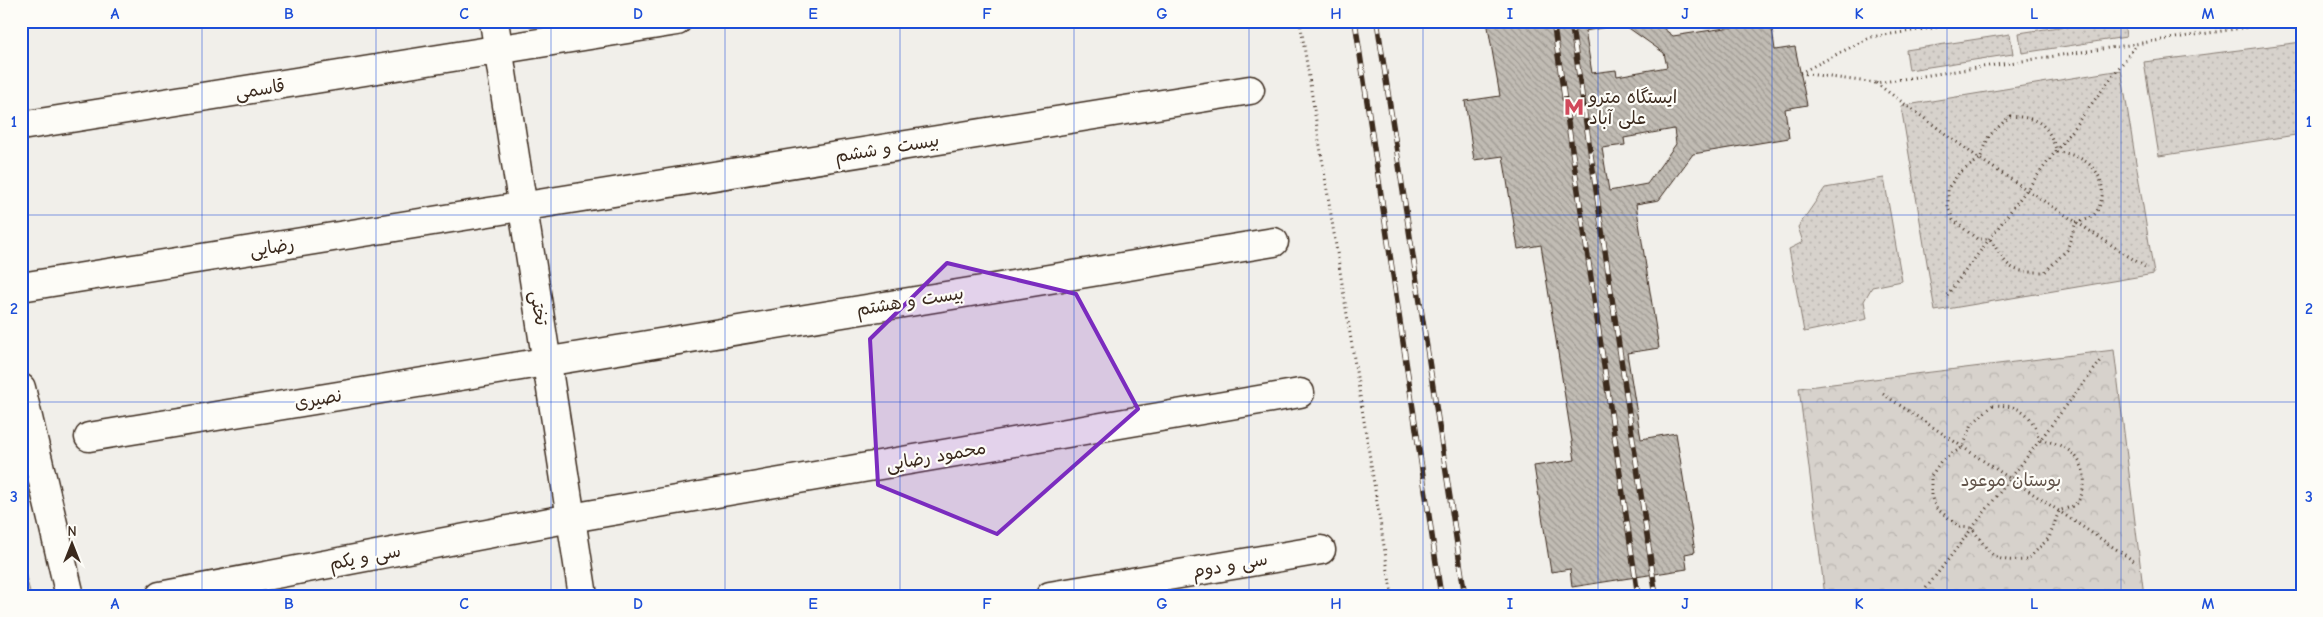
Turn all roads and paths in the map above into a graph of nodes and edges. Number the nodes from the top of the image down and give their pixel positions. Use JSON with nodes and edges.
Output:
{"nodes":[{"id":1,"x":494,"y":21,"type":"edge"},
{"id":2,"x":677,"y":21,"type":"edge"},
{"id":3,"x":1300,"y":21,"type":"edge"},
{"id":4,"x":1979,"y":21,"type":"edge"},
{"id":5,"x":2288,"y":21,"type":"edge"},
{"id":6,"x":2138,"y":44,"type":"junction"},
{"id":7,"x":498,"y":51,"type":"junction"},
{"id":8,"x":1876,"y":83,"type":"junction"},
{"id":9,"x":1250,"y":90,"type":"dead end"},
{"id":10,"x":21,"y":126,"type":"edge"},
{"id":11,"x":2057,"y":152,"type":"junction"},
{"id":12,"x":1980,"y":159,"type":"junction"},
{"id":13,"x":2028,"y":190,"type":"junction"},
{"id":14,"x":523,"y":207,"type":"junction"},
{"id":15,"x":2076,"y":222,"type":"junction"},
{"id":16,"x":1990,"y":239,"type":"junction"},
{"id":17,"x":1274,"y":242,"type":"dead end"},
{"id":18,"x":2145,"y":267,"type":"dead end"},
{"id":19,"x":21,"y":288,"type":"edge"},
{"id":20,"x":1946,"y":295,"type":"dead end"},
{"id":21,"x":2103,"y":358,"type":"dead end"},
{"id":22,"x":547,"y":360,"type":"junction"},
{"id":23,"x":21,"y":388,"type":"edge"},
{"id":24,"x":1300,"y":393,"type":"dead end"},
{"id":25,"x":1883,"y":394,"type":"dead end"},
{"id":26,"x":89,"y":438,"type":"dead end"},
{"id":27,"x":2040,"y":440,"type":"junction"},
{"id":28,"x":1963,"y":447,"type":"junction"},
{"id":29,"x":2010,"y":479,"type":"junction"},
{"id":30,"x":2059,"y":511,"type":"junction"},
{"id":31,"x":571,"y":518,"type":"junction"},
{"id":32,"x":1972,"y":528,"type":"junction"},
{"id":33,"x":1321,"y":550,"type":"dead end"},
{"id":34,"x":2137,"y":563,"type":"dead end"},
{"id":35,"x":70,"y":596,"type":"edge"},
{"id":36,"x":160,"y":596,"type":"edge"},
{"id":37,"x":583,"y":596,"type":"edge"},
{"id":38,"x":1050,"y":596,"type":"edge"},
{"id":39,"x":1392,"y":596,"type":"edge"},
{"id":40,"x":1920,"y":596,"type":"edge"}],
"edges":[{"from":1,"to":7,"type":"street","name":"تختی"},
{"from":2,"to":7,"type":"street","name":"قاسمی"},
{"from":3,"to":39,"type":"path"},
{"from":4,"to":8,"type":"path"},
{"from":5,"to":6,"type":"path"},
{"from":6,"to":8,"type":"path"},
{"from":6,"to":11,"type":"path"},
{"from":7,"to":10,"type":"street","name":"قاسمی"},
{"from":7,"to":14,"type":"street","name":"تختی"},
{"from":8,"to":12,"type":"path"},
{"from":9,"to":14,"type":"street","name":"بیست و ششم"},
{"from":11,"to":12,"type":"path"},
{"from":11,"to":13,"type":"path"},
{"from":11,"to":15,"type":"path"},
{"from":12,"to":13,"type":"path"},
{"from":12,"to":16,"type":"path"},
{"from":13,"to":15,"type":"path"},
{"from":13,"to":16,"type":"path"},
{"from":14,"to":19,"type":"street","name":"رضایی"},
{"from":14,"to":22,"type":"street","name":"تختی"},
{"from":15,"to":16,"type":"path"},
{"from":15,"to":18,"type":"path"},
{"from":16,"to":20,"type":"path"},
{"from":17,"to":22,"type":"street","name":"بیست و هشتم"},
{"from":21,"to":27,"type":"path"},
{"from":22,"to":26,"type":"street","name":"نصیری"},
{"from":22,"to":31,"type":"street","name":"تختی"},
{"from":23,"to":35,"type":"street"},
{"from":24,"to":31,"type":"street","name":"محمود رضایی"},
{"from":25,"to":28,"type":"path"},
{"from":27,"to":28,"type":"path"},
{"from":27,"to":29,"type":"path"},
{"from":27,"to":30,"type":"path"},
{"from":28,"to":29,"type":"path"},
{"from":28,"to":32,"type":"path"},
{"from":29,"to":30,"type":"path"},
{"from":29,"to":32,"type":"path"},
{"from":30,"to":32,"type":"path"},
{"from":30,"to":34,"type":"path"},
{"from":31,"to":36,"type":"street","name":"سی و یکم"},
{"from":31,"to":37,"type":"street","name":"تختی"},
{"from":32,"to":40,"type":"path"},
{"from":33,"to":38,"type":"street","name":"سی و دوم"}]}
